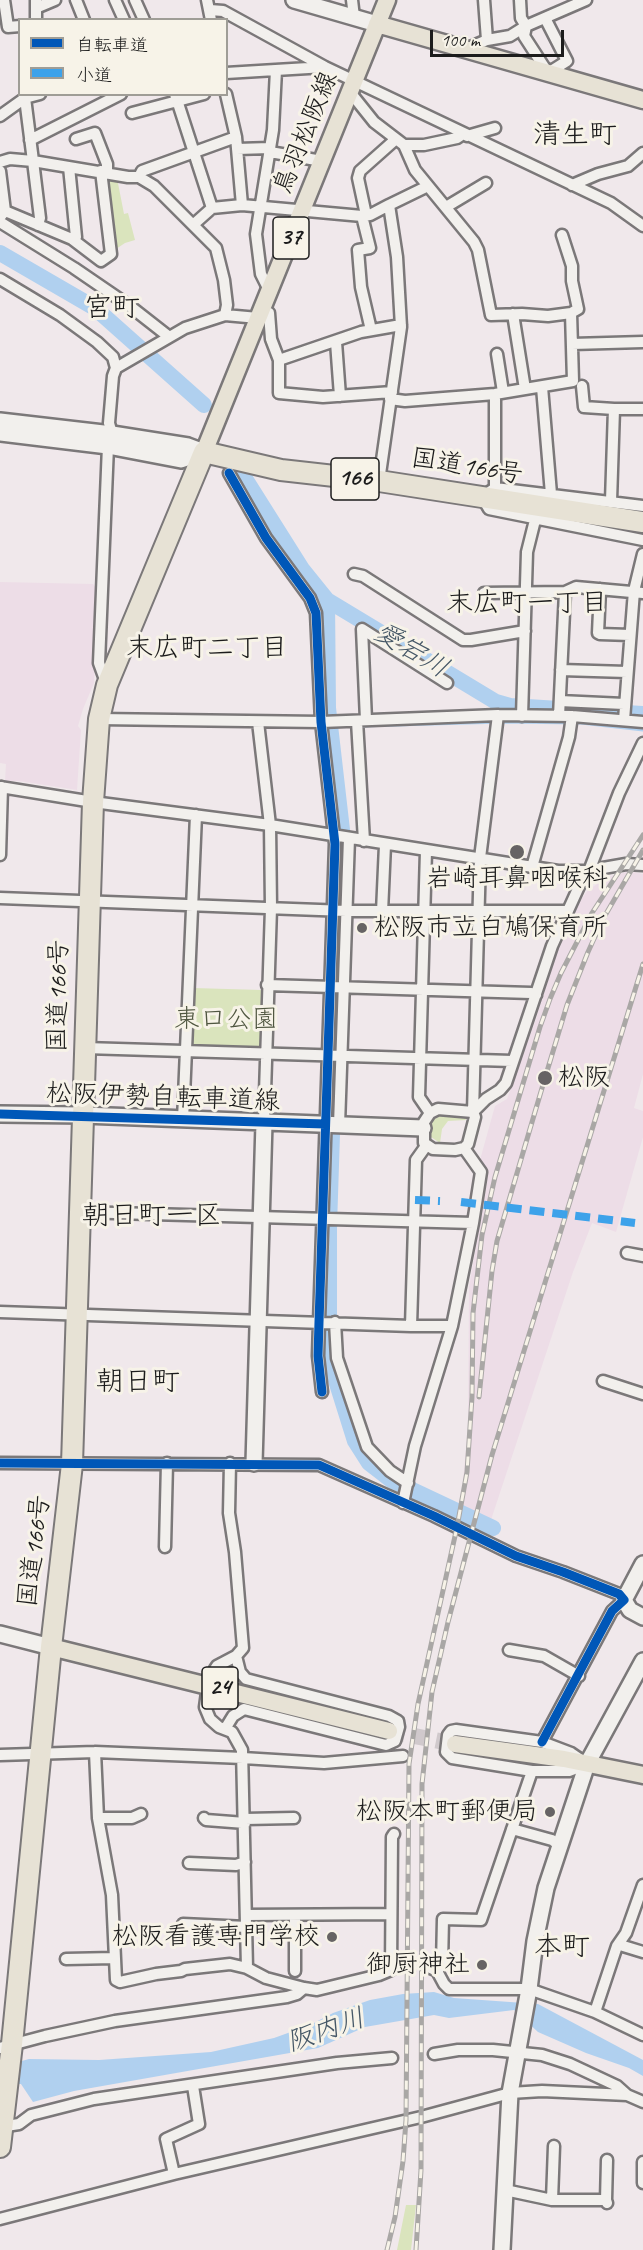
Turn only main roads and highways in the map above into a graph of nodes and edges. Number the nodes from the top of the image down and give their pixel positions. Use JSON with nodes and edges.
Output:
{"nodes":[{"id":1,"x":387,"y":0,"type":"edge"},
{"id":2,"x":377,"y":24,"type":"junction"},
{"id":3,"x":643,"y":100,"type":"edge"},
{"id":4,"x":204,"y":452,"type":"junction"},
{"id":5,"x":643,"y":522,"type":"edge"},
{"id":6,"x":51,"y":1647,"type":"junction"},
{"id":7,"x":389,"y":1731,"type":"tunnel mouth"},
{"id":8,"x":455,"y":1744,"type":"tunnel mouth"},
{"id":9,"x":643,"y":1775,"type":"edge"},
{"id":10,"x":8,"y":2048,"type":"edge"},
{"id":11,"x":2,"y":2125,"type":"edge"},
{"id":12,"x":0,"y":2147,"type":"edge"}],
"edges":[{"from":1,"to":2,"type":"main road","name":"鳥羽松阪線","number":"37"},
{"from":2,"to":3,"type":"main road"},
{"from":2,"to":4,"type":"main road","name":"鳥羽松阪線","number":"37"},
{"from":4,"to":5,"type":"highway","name":"国道166号","number":"166"},
{"from":4,"to":6,"type":"highway","name":"国道166号"},
{"from":6,"to":7,"type":"main road","number":"24"},
{"from":6,"to":10,"type":"highway","name":"国道166号"},
{"from":8,"to":9,"type":"main road"},
{"from":10,"to":11,"type":"highway","name":"国道166号"},
{"from":11,"to":12,"type":"highway","name":"国道166号"}]}
